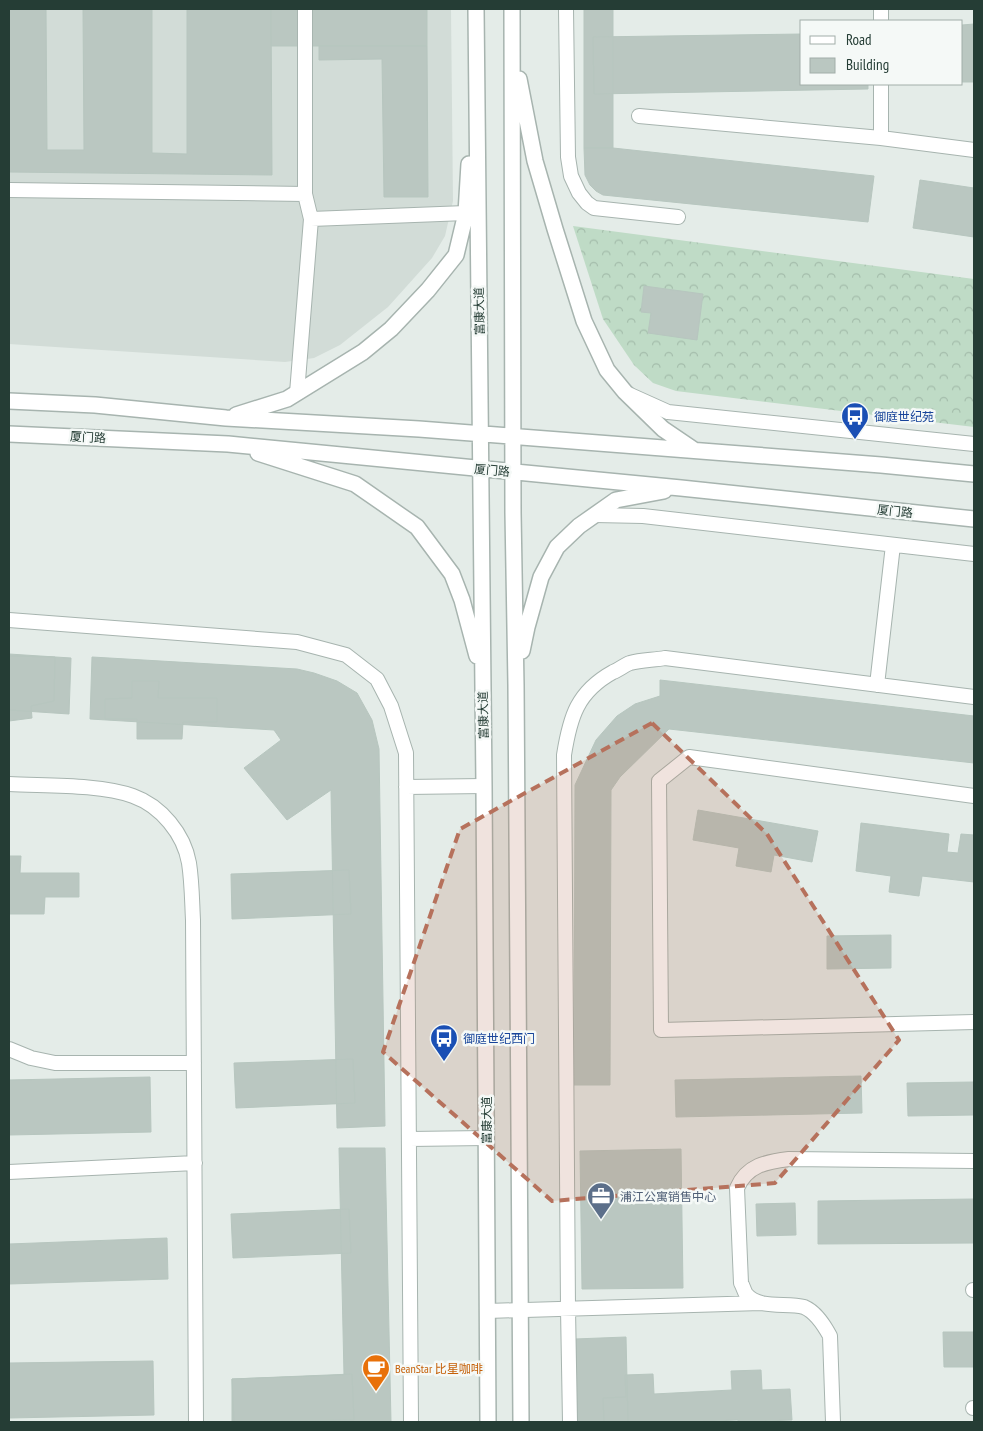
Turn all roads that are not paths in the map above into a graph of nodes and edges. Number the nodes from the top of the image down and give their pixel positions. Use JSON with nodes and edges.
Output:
{"nodes":[{"id":1,"x":305,"y":9,"type":"edge"},
{"id":2,"x":476,"y":9,"type":"edge"},
{"id":3,"x":512,"y":9,"type":"edge"},
{"id":4,"x":566,"y":9,"type":"edge"},
{"id":5,"x":512,"y":45,"type":"junction"},
{"id":6,"x":477,"y":48,"type":"junction"},
{"id":7,"x":881,"y":85,"type":"edge"},
{"id":8,"x":639,"y":116,"type":"dead end"},
{"id":9,"x":881,"y":138,"type":"junction"},
{"id":10,"x":974,"y":150,"type":"edge"},
{"id":11,"x":9,"y":190,"type":"edge"},
{"id":12,"x":305,"y":194,"type":"junction"},
{"id":13,"x":466,"y":214,"type":"junction"},
{"id":14,"x":678,"y":217,"type":"dead end"},
{"id":15,"x":311,"y":219,"type":"junction"},
{"id":16,"x":625,"y":392,"type":"junction"},
{"id":17,"x":297,"y":393,"type":"junction"},
{"id":18,"x":9,"y":401,"type":"edge"},
{"id":19,"x":226,"y":418,"type":"junction"},
{"id":20,"x":9,"y":434,"type":"edge"},
{"id":21,"x":481,"y":434,"type":"junction"},
{"id":22,"x":514,"y":436,"type":"junction"},
{"id":23,"x":228,"y":444,"type":"junction"},
{"id":24,"x":974,"y":444,"type":"edge"},
{"id":25,"x":696,"y":451,"type":"junction"},
{"id":26,"x":480,"y":468,"type":"junction"},
{"id":27,"x":513,"y":472,"type":"junction"},
{"id":28,"x":974,"y":474,"type":"edge"},
{"id":29,"x":681,"y":488,"type":"junction"},
{"id":30,"x":595,"y":515,"type":"junction"},
{"id":31,"x":974,"y":520,"type":"edge"},
{"id":32,"x":893,"y":545,"type":"junction"},
{"id":33,"x":974,"y":554,"type":"edge"},
{"id":34,"x":9,"y":620,"type":"edge"},
{"id":35,"x":483,"y":680,"type":"junction"},
{"id":36,"x":516,"y":685,"type":"junction"},
{"id":37,"x":877,"y":685,"type":"junction"},
{"id":38,"x":974,"y":697,"type":"edge"},
{"id":39,"x":9,"y":784,"type":"edge"},
{"id":40,"x":484,"y":786,"type":"junction"},
{"id":41,"x":406,"y":787,"type":"junction"},
{"id":42,"x":974,"y":796,"type":"edge"},
{"id":43,"x":974,"y":1022,"type":"edge"},
{"id":44,"x":9,"y":1049,"type":"edge"},
{"id":45,"x":194,"y":1063,"type":"junction"},
{"id":46,"x":486,"y":1138,"type":"junction"},
{"id":47,"x":409,"y":1139,"type":"junction"},
{"id":48,"x":974,"y":1161,"type":"edge"},
{"id":49,"x":195,"y":1162,"type":"junction"},
{"id":50,"x":9,"y":1172,"type":"edge"},
{"id":51,"x":764,"y":1303,"type":"junction"},
{"id":52,"x":568,"y":1309,"type":"junction"},
{"id":53,"x":520,"y":1310,"type":"junction"},
{"id":54,"x":487,"y":1311,"type":"junction"},
{"id":55,"x":196,"y":1422,"type":"edge"},
{"id":56,"x":412,"y":1422,"type":"edge"},
{"id":57,"x":488,"y":1422,"type":"edge"},
{"id":58,"x":521,"y":1422,"type":"edge"},
{"id":59,"x":570,"y":1422,"type":"edge"},
{"id":60,"x":833,"y":1422,"type":"edge"}],
"edges":[{"from":1,"to":12,"type":"lane"},
{"from":2,"to":6,"type":"street","name":"富康大道"},
{"from":3,"to":5,"type":"street"},
{"from":4,"to":14,"type":"lane"},
{"from":5,"to":16,"type":"street"},
{"from":5,"to":22,"type":"street"},
{"from":6,"to":13,"type":"street"},
{"from":6,"to":21,"type":"street","name":"富康大道"},
{"from":7,"to":9,"type":"lane"},
{"from":8,"to":9,"type":"lane"},
{"from":9,"to":10,"type":"lane"},
{"from":11,"to":12,"type":"lane"},
{"from":12,"to":15,"type":"lane"},
{"from":13,"to":15,"type":"lane"},
{"from":13,"to":17,"type":"street"},
{"from":15,"to":17,"type":"lane"},
{"from":16,"to":24,"type":"lane"},
{"from":16,"to":25,"type":"street"},
{"from":17,"to":19,"type":"street"},
{"from":18,"to":19,"type":"street"},
{"from":19,"to":21,"type":"street"},
{"from":20,"to":23,"type":"street","name":"厦门路"},
{"from":21,"to":22,"type":"street"},
{"from":21,"to":26,"type":"street","name":"富康大道"},
{"from":22,"to":25,"type":"street"},
{"from":22,"to":27,"type":"street"},
{"from":23,"to":26,"type":"street","name":"厦门路"},
{"from":23,"to":35,"type":"street"},
{"from":25,"to":28,"type":"street"},
{"from":26,"to":27,"type":"street","name":"厦门路"},
{"from":26,"to":35,"type":"street","name":"富康大道"},
{"from":27,"to":29,"type":"street","name":"厦门路"},
{"from":27,"to":36,"type":"street"},
{"from":29,"to":30,"type":"street"},
{"from":29,"to":31,"type":"street","name":"厦门路"},
{"from":30,"to":32,"type":"lane"},
{"from":30,"to":36,"type":"street"},
{"from":32,"to":33,"type":"lane"},
{"from":32,"to":37,"type":"lane"},
{"from":34,"to":41,"type":"lane"},
{"from":35,"to":40,"type":"street","name":"富康大道"},
{"from":36,"to":53,"type":"street"},
{"from":37,"to":38,"type":"lane"},
{"from":37,"to":52,"type":"lane"},
{"from":39,"to":45,"type":"lane"},
{"from":40,"to":41,"type":"lane"},
{"from":40,"to":46,"type":"street","name":"富康大道"},
{"from":41,"to":47,"type":"lane"},
{"from":42,"to":43,"type":"lane"},
{"from":44,"to":45,"type":"lane"},
{"from":45,"to":49,"type":"lane"},
{"from":46,"to":47,"type":"lane"},
{"from":46,"to":54,"type":"street","name":"富康大道"},
{"from":47,"to":56,"type":"lane"},
{"from":48,"to":51,"type":"lane"},
{"from":49,"to":50,"type":"lane"},
{"from":49,"to":55,"type":"lane"},
{"from":51,"to":52,"type":"lane"},
{"from":51,"to":60,"type":"lane"},
{"from":52,"to":53,"type":"lane"},
{"from":52,"to":59,"type":"lane"},
{"from":53,"to":54,"type":"lane"},
{"from":53,"to":58,"type":"street"},
{"from":54,"to":57,"type":"street","name":"富康大道"}]}
